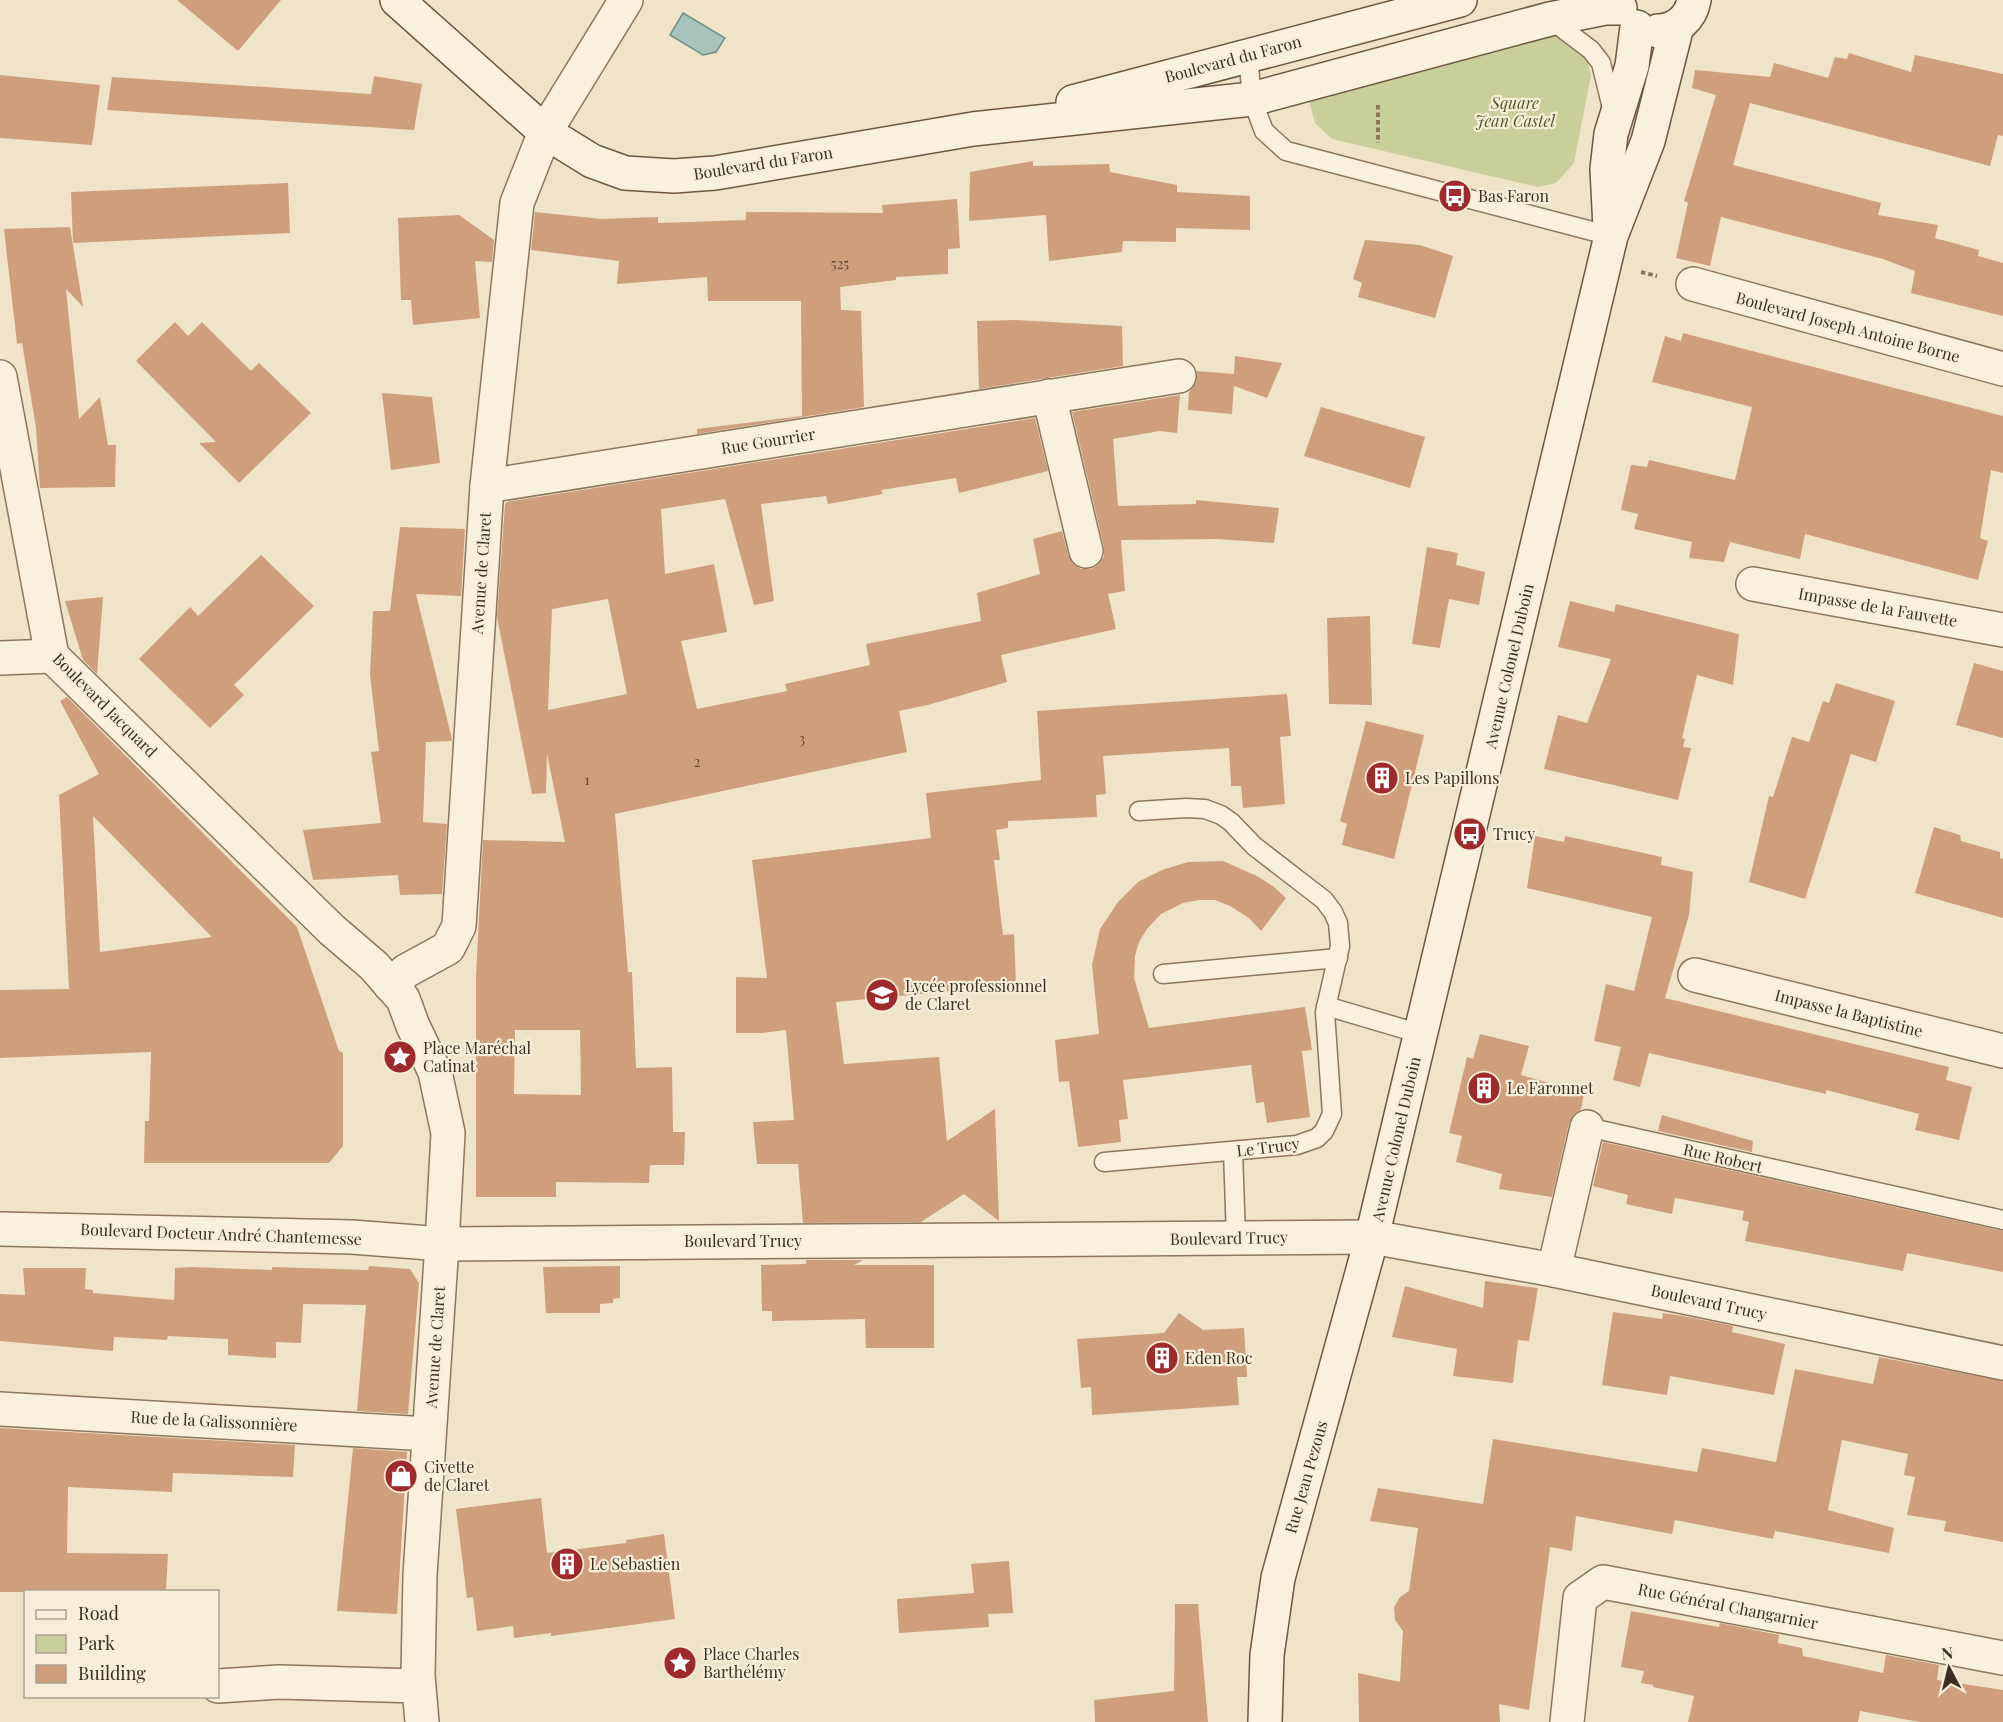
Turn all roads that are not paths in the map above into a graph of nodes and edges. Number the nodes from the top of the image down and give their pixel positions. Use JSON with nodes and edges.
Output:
{"nodes":[{"id":1,"x":397,"y":0,"type":"edge"},
{"id":2,"x":626,"y":0,"type":"edge"},
{"id":3,"x":1460,"y":0,"type":"edge"},
{"id":4,"x":1625,"y":12,"type":"edge"},
{"id":5,"x":1686,"y":13,"type":"edge"},
{"id":6,"x":1550,"y":19,"type":"junction"},
{"id":7,"x":1248,"y":55,"type":"junction"},
{"id":8,"x":1252,"y":99,"type":"junction"},
{"id":9,"x":1615,"y":119,"type":"junction"},
{"id":10,"x":973,"y":129,"type":"junction"},
{"id":11,"x":545,"y":132,"type":"junction"},
{"id":12,"x":1611,"y":236,"type":"junction"},
{"id":13,"x":1693,"y":284,"type":"dead end"},
{"id":14,"x":2003,"y":369,"type":"edge"},
{"id":15,"x":1179,"y":376,"type":"dead end"},
{"id":16,"x":0,"y":377,"type":"edge"},
{"id":17,"x":1049,"y":396,"type":"junction"},
{"id":18,"x":487,"y":486,"type":"junction"},
{"id":19,"x":1086,"y":551,"type":"dead end"},
{"id":20,"x":1753,"y":584,"type":"dead end"},
{"id":21,"x":2003,"y":630,"type":"edge"},
{"id":22,"x":52,"y":656,"type":"junction"},
{"id":23,"x":0,"y":658,"type":"edge"},
{"id":24,"x":1139,"y":811,"type":"dead end"},
{"id":25,"x":333,"y":930,"type":"joint"},
{"id":26,"x":1338,"y":958,"type":"junction"},
{"id":27,"x":1163,"y":974,"type":"dead end"},
{"id":28,"x":1695,"y":975,"type":"dead end"},
{"id":29,"x":390,"y":985,"type":"junction"},
{"id":30,"x":1326,"y":1006,"type":"junction"},
{"id":31,"x":1421,"y":1034,"type":"junction"},
{"id":32,"x":2003,"y":1051,"type":"edge"},
{"id":33,"x":1587,"y":1127,"type":"joint"},
{"id":34,"x":1233,"y":1151,"type":"junction"},
{"id":35,"x":1104,"y":1162,"type":"dead end"},
{"id":36,"x":2003,"y":1220,"type":"edge"},
{"id":37,"x":0,"y":1228,"type":"edge"},
{"id":38,"x":1372,"y":1237,"type":"junction"},
{"id":39,"x":1236,"y":1238,"type":"junction"},
{"id":40,"x":442,"y":1244,"type":"junction"},
{"id":41,"x":1554,"y":1270,"type":"junction"},
{"id":42,"x":2003,"y":1363,"type":"edge"},
{"id":43,"x":0,"y":1409,"type":"edge"},
{"id":44,"x":428,"y":1434,"type":"junction"},
{"id":45,"x":2003,"y":1658,"type":"edge"},
{"id":46,"x":219,"y":1686,"type":"edge"},
{"id":47,"x":418,"y":1686,"type":"junction"},
{"id":48,"x":422,"y":1722,"type":"edge"},
{"id":49,"x":1265,"y":1722,"type":"edge"},
{"id":50,"x":1567,"y":1722,"type":"edge"}],
"edges":[{"from":1,"to":11,"type":"street","name":"Boulevard du Faron"},
{"from":2,"to":11,"type":"street","name":"Avenue de Claret"},
{"from":3,"to":7,"type":"street","name":"Boulevard du Faron"},
{"from":4,"to":5,"type":"street","name":"Boulevard du Faron"},
{"from":4,"to":6,"type":"street","name":"Boulevard du Faron"},
{"from":4,"to":9,"type":"street","name":"Avenue Colonel Duboin"},
{"from":5,"to":12,"type":"street","name":"Avenue Colonel Duboin"},
{"from":6,"to":8,"type":"street","name":"Boulevard du Faron"},
{"from":6,"to":9,"type":"lane"},
{"from":7,"to":8,"type":"lane"},
{"from":7,"to":10,"type":"street","name":"Boulevard du Faron"},
{"from":8,"to":10,"type":"street","name":"Boulevard du Faron"},
{"from":8,"to":12,"type":"lane"},
{"from":9,"to":12,"type":"street","name":"Avenue Colonel Duboin"},
{"from":10,"to":11,"type":"street","name":"Boulevard du Faron"},
{"from":11,"to":18,"type":"street","name":"Avenue de Claret"},
{"from":12,"to":31,"type":"street","name":"Avenue Colonel Duboin"},
{"from":13,"to":14,"type":"street","name":"Boulevard Joseph Antoine Borne"},
{"from":15,"to":17,"type":"street","name":"Rue Gourrier"},
{"from":16,"to":22,"type":"street","name":"Boulevard Jacquard"},
{"from":17,"to":18,"type":"street","name":"Rue Gourrier"},
{"from":17,"to":19,"type":"street"},
{"from":18,"to":29,"type":"street","name":"Avenue de Claret"},
{"from":20,"to":21,"type":"street","name":"Impasse de la Fauvette"},
{"from":22,"to":23,"type":"street"},
{"from":22,"to":25,"type":"street","name":"Boulevard Jacquard"},
{"from":24,"to":26,"type":"lane","name":"Le Trucy"},
{"from":25,"to":29,"type":"street","name":"Avenue de Claret"},
{"from":26,"to":27,"type":"lane"},
{"from":26,"to":30,"type":"lane","name":"Le Trucy"},
{"from":28,"to":32,"type":"street","name":"Impasse la Baptistine"},
{"from":29,"to":40,"type":"street","name":"Avenue de Claret"},
{"from":30,"to":31,"type":"lane"},
{"from":30,"to":34,"type":"lane","name":"Le Trucy"},
{"from":31,"to":38,"type":"street","name":"Avenue Colonel Duboin"},
{"from":33,"to":36,"type":"lane","name":"Rue Robert"},
{"from":33,"to":41,"type":"street","name":"Rue Robert"},
{"from":34,"to":35,"type":"lane","name":"Le Trucy"},
{"from":34,"to":39,"type":"lane"},
{"from":37,"to":40,"type":"street","name":"Boulevard Docteur André Chantemesse"},
{"from":38,"to":39,"type":"street","name":"Boulevard Trucy"},
{"from":38,"to":41,"type":"street","name":"Boulevard Trucy"},
{"from":38,"to":49,"type":"street","name":"Rue Jean Pezous"},
{"from":39,"to":40,"type":"street","name":"Boulevard Trucy"},
{"from":40,"to":44,"type":"street","name":"Avenue de Claret"},
{"from":41,"to":42,"type":"street","name":"Boulevard Trucy"},
{"from":43,"to":44,"type":"street","name":"Rue de la Galissonnière"},
{"from":44,"to":47,"type":"street","name":"Avenue de Claret"},
{"from":45,"to":50,"type":"street","name":"Rue Général Changarnier"},
{"from":46,"to":47,"type":"street"},
{"from":47,"to":48,"type":"street","name":"Avenue de Claret"}]}
